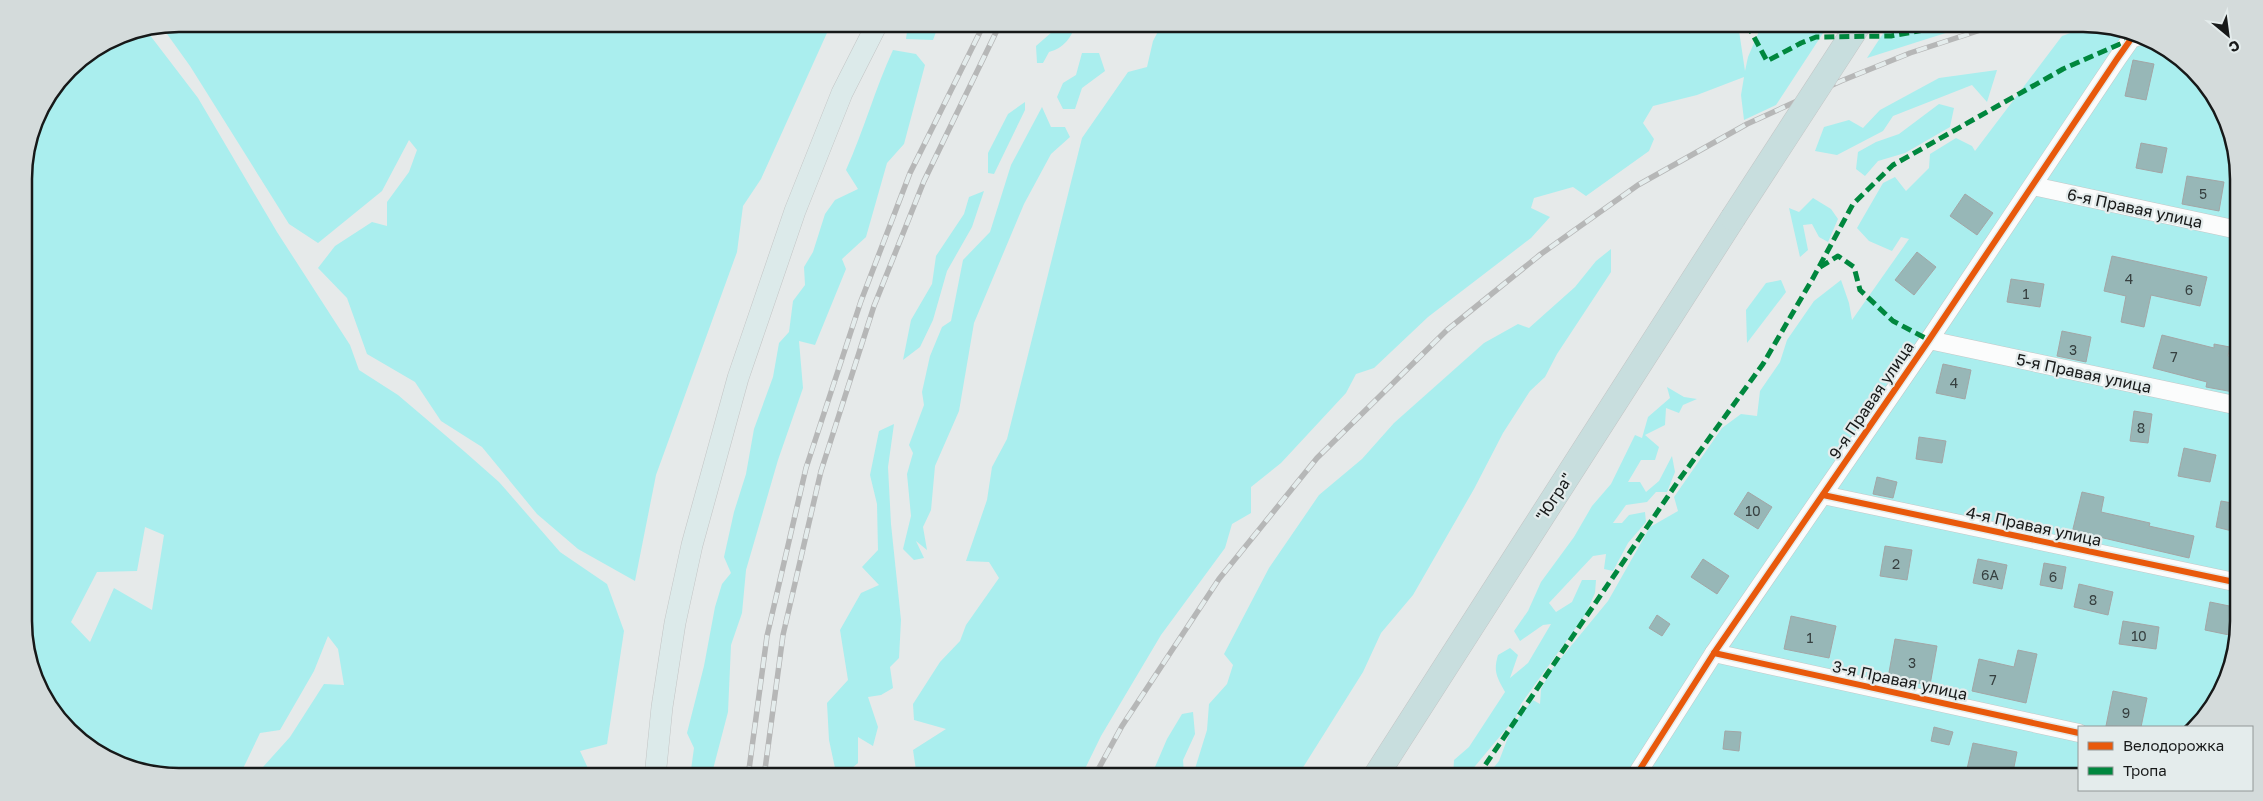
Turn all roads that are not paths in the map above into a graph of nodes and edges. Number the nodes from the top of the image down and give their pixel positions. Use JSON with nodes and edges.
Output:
{"nodes":[{"id":1,"x":873,"y":32,"type":"edge"},
{"id":2,"x":1855,"y":32,"type":"edge"},
{"id":3,"x":2132,"y":41,"type":"edge"},
{"id":4,"x":2033,"y":186,"type":"junction"},
{"id":5,"x":2230,"y":228,"type":"edge"},
{"id":6,"x":1929,"y":340,"type":"junction"},
{"id":7,"x":2230,"y":404,"type":"edge"},
{"id":8,"x":1823,"y":496,"type":"junction"},
{"id":9,"x":2230,"y":581,"type":"edge"},
{"id":10,"x":1714,"y":653,"type":"junction"},
{"id":11,"x":2078,"y":733,"type":"edge"},
{"id":12,"x":656,"y":768,"type":"edge"},
{"id":13,"x":1381,"y":768,"type":"edge"},
{"id":14,"x":1641,"y":768,"type":"edge"}],
"edges":[{"from":1,"to":12,"type":"main road"},
{"from":2,"to":13,"type":"highway","name":"\"Югра\"","bridge":true},
{"from":3,"to":4,"type":"street","name":"9-я Правая улица"},
{"from":4,"to":5,"type":"street","name":"6-я Правая улица"},
{"from":4,"to":6,"type":"street","name":"9-я Правая улица"},
{"from":6,"to":7,"type":"street","name":"5-я Правая улица"},
{"from":6,"to":8,"type":"street","name":"9-я Правая улица"},
{"from":8,"to":9,"type":"street","name":"4-я Правая улица"},
{"from":8,"to":10,"type":"street","name":"9-я Правая улица"},
{"from":10,"to":11,"type":"street","name":"3-я Правая улица"},
{"from":10,"to":14,"type":"street","name":"9-я Правая улица"}]}
